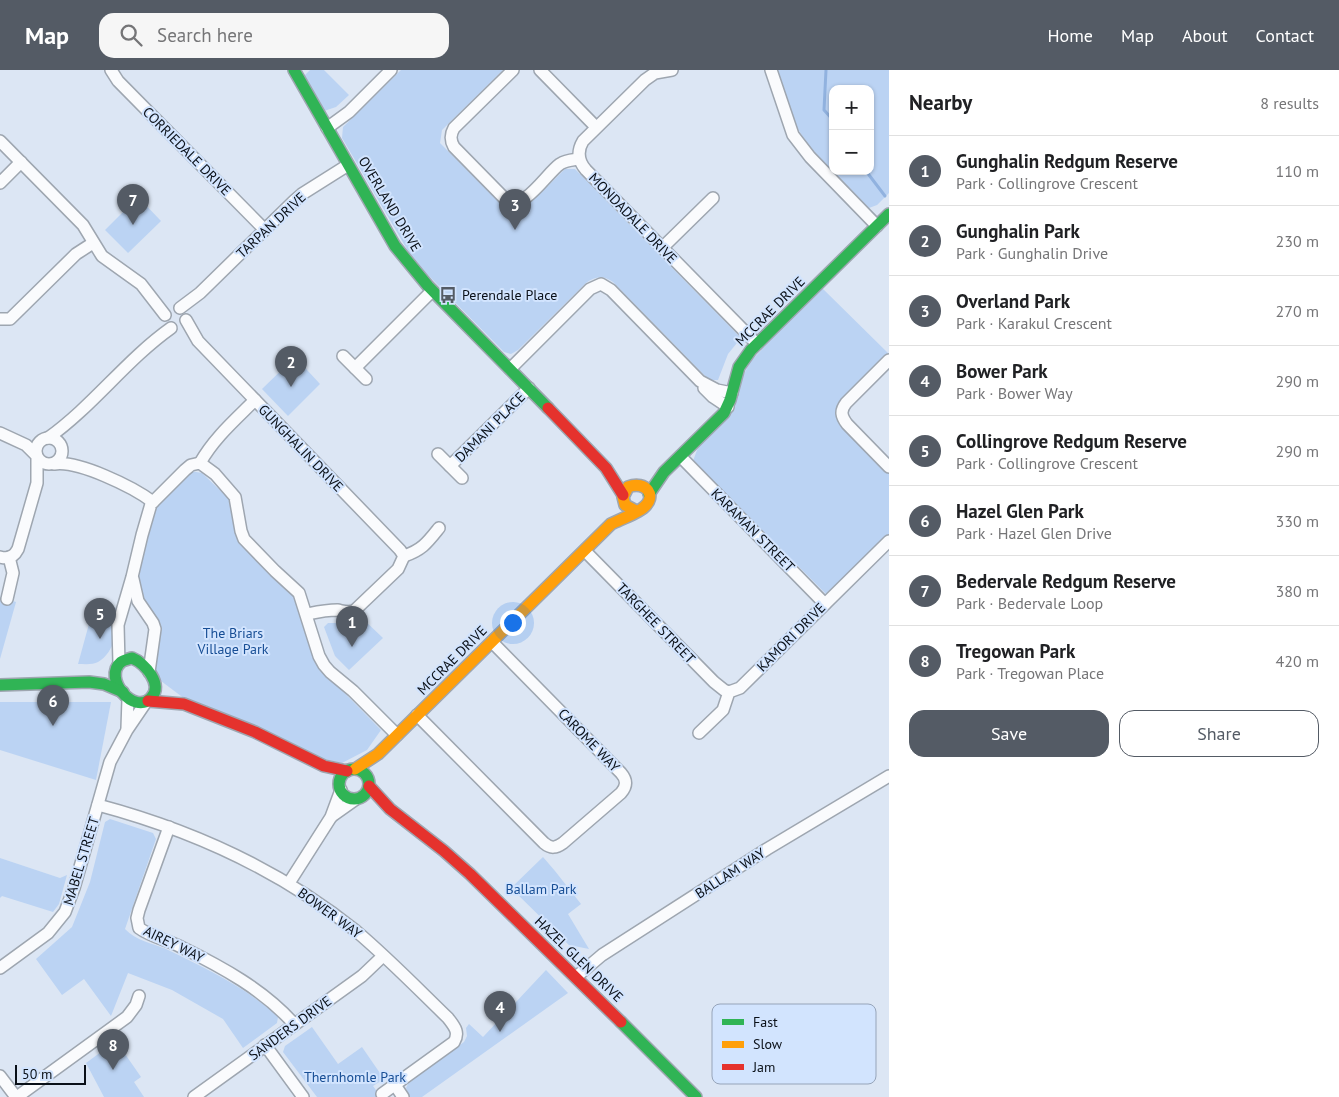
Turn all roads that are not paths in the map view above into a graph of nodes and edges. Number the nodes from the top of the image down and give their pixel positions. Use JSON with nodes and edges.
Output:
{"nodes":[{"id":1,"x":111,"y":70,"type":"edge"},
{"id":2,"x":294,"y":70,"type":"edge"},
{"id":3,"x":391,"y":70,"type":"edge"},
{"id":4,"x":513,"y":70,"type":"edge"},
{"id":5,"x":540,"y":70,"type":"edge"},
{"id":6,"x":666,"y":70,"type":"edge"},
{"id":7,"x":771,"y":70,"type":"edge"},
{"id":8,"x":596,"y":127,"type":"junction"},
{"id":9,"x":327,"y":128,"type":"junction"},
{"id":10,"x":0,"y":141,"type":"edge"},
{"id":11,"x":579,"y":159,"type":"junction"},
{"id":12,"x":21,"y":162,"type":"junction"},
{"id":13,"x":348,"y":165,"type":"junction"},
{"id":14,"x":0,"y":183,"type":"edge"},
{"id":15,"x":712,"y":198,"type":"dead end"},
{"id":16,"x":889,"y":214,"type":"edge"},
{"id":17,"x":877,"y":226,"type":"junction"},
{"id":18,"x":265,"y":230,"type":"junction"},
{"id":19,"x":93,"y":243,"type":"junction"},
{"id":20,"x":662,"y":248,"type":"junction"},
{"id":21,"x":432,"y":290,"type":"junction"},
{"id":22,"x":175,"y":318,"type":"junction"},
{"id":23,"x":0,"y":319,"type":"edge"},
{"id":24,"x":757,"y":344,"type":"junction"},
{"id":25,"x":342,"y":356,"type":"dead end"},
{"id":26,"x":889,"y":360,"type":"edge"},
{"id":27,"x":355,"y":368,"type":"junction"},
{"id":28,"x":510,"y":369,"type":"junction"},
{"id":29,"x":366,"y":379,"type":"dead end"},
{"id":30,"x":700,"y":381,"type":"junction"},
{"id":31,"x":529,"y":388,"type":"junction"},
{"id":32,"x":732,"y":393,"type":"junction"},
{"id":33,"x":255,"y":400,"type":"junction"},
{"id":34,"x":728,"y":407,"type":"junction"},
{"id":35,"x":68,"y":423,"type":"junction"},
{"id":36,"x":0,"y":433,"type":"edge"},
{"id":37,"x":46,"y":438,"type":"junction"},
{"id":38,"x":16,"y":440,"type":"junction"},
{"id":39,"x":60,"y":446,"type":"junction"},
{"id":40,"x":438,"y":454,"type":"dead end"},
{"id":41,"x":36,"y":456,"type":"junction"},
{"id":42,"x":680,"y":457,"type":"junction"},
{"id":43,"x":200,"y":463,"type":"junction"},
{"id":44,"x":52,"y":464,"type":"junction"},
{"id":45,"x":77,"y":466,"type":"junction"},
{"id":46,"x":450,"y":466,"type":"junction"},
{"id":47,"x":889,"y":467,"type":"edge"},
{"id":48,"x":606,"y":468,"type":"junction"},
{"id":49,"x":664,"y":472,"type":"junction"},
{"id":50,"x":462,"y":478,"type":"dead end"},
{"id":51,"x":37,"y":483,"type":"junction"},
{"id":52,"x":637,"y":484,"type":"junction"},
{"id":53,"x":649,"y":494,"type":"junction"},
{"id":54,"x":623,"y":496,"type":"junction"},
{"id":55,"x":153,"y":502,"type":"junction"},
{"id":56,"x":636,"y":510,"type":"junction"},
{"id":57,"x":611,"y":524,"type":"junction"},
{"id":58,"x":439,"y":528,"type":"dead end"},
{"id":59,"x":889,"y":541,"type":"edge"},
{"id":60,"x":585,"y":551,"type":"junction"},
{"id":61,"x":404,"y":556,"type":"junction"},
{"id":62,"x":5,"y":557,"type":"edge"},
{"id":63,"x":132,"y":577,"type":"junction"},
{"id":64,"x":7,"y":599,"type":"dead end"},
{"id":65,"x":825,"y":604,"type":"junction"},
{"id":66,"x":307,"y":614,"type":"junction"},
{"id":67,"x":492,"y":642,"type":"junction"},
{"id":68,"x":118,"y":666,"type":"junction"},
{"id":69,"x":150,"y":675,"type":"junction"},
{"id":70,"x":77,"y":682,"type":"junction"},
{"id":71,"x":0,"y":685,"type":"edge"},
{"id":72,"x":729,"y":692,"type":"junction"},
{"id":73,"x":125,"y":696,"type":"junction"},
{"id":74,"x":147,"y":701,"type":"junction"},
{"id":75,"x":184,"y":704,"type":"junction"},
{"id":76,"x":418,"y":715,"type":"junction"},
{"id":77,"x":127,"y":730,"type":"junction"},
{"id":78,"x":698,"y":732,"type":"dead end"},
{"id":79,"x":397,"y":735,"type":"junction"},
{"id":80,"x":378,"y":754,"type":"junction"},
{"id":81,"x":324,"y":766,"type":"junction"},
{"id":82,"x":351,"y":770,"type":"junction"},
{"id":83,"x":889,"y":776,"type":"edge"},
{"id":84,"x":369,"y":783,"type":"junction"},
{"id":85,"x":340,"y":786,"type":"junction"},
{"id":86,"x":359,"y":797,"type":"junction"},
{"id":87,"x":98,"y":805,"type":"junction"},
{"id":88,"x":390,"y":808,"type":"junction"},
{"id":89,"x":330,"y":817,"type":"junction"},
{"id":90,"x":169,"y":827,"type":"junction"},
{"id":91,"x":289,"y":884,"type":"junction"},
{"id":92,"x":383,"y":956,"type":"junction"},
{"id":93,"x":0,"y":968,"type":"edge"},
{"id":94,"x":576,"y":977,"type":"junction"},
{"id":95,"x":139,"y":996,"type":"dead end"},
{"id":96,"x":294,"y":1024,"type":"junction"},
{"id":97,"x":265,"y":1045,"type":"junction"},
{"id":98,"x":0,"y":1076,"type":"edge"},
{"id":99,"x":394,"y":1085,"type":"junction"},
{"id":100,"x":382,"y":1094,"type":"dead end"},
{"id":101,"x":16,"y":1097,"type":"edge"},
{"id":102,"x":194,"y":1097,"type":"edge"},
{"id":103,"x":303,"y":1097,"type":"edge"},
{"id":104,"x":403,"y":1097,"type":"edge"},
{"id":105,"x":696,"y":1097,"type":"edge"}],
"edges":[{"from":1,"to":18,"type":"street","name":"CORRIEDALE DRIVE"},
{"from":2,"to":9,"type":"street","name":"OVERLAND DRIVE"},
{"from":3,"to":9,"type":"street"},
{"from":4,"to":11,"type":"street"},
{"from":5,"to":8,"type":"street"},
{"from":6,"to":8,"type":"street","name":"MONDADALE DRIVE"},
{"from":7,"to":17,"type":"street"},
{"from":8,"to":11,"type":"street","name":"MONDADALE DRIVE"},
{"from":9,"to":13,"type":"street","name":"OVERLAND DRIVE"},
{"from":10,"to":12,"type":"street","name":"GUNGHALIN DRIVE"},
{"from":11,"to":20,"type":"street","name":"MONDADALE DRIVE"},
{"from":12,"to":14,"type":"street"},
{"from":12,"to":19,"type":"street","name":"GUNGHALIN DRIVE"},
{"from":13,"to":18,"type":"street","name":"TARPAN DRIVE"},
{"from":13,"to":21,"type":"street","name":"OVERLAND DRIVE"},
{"from":15,"to":20,"type":"street"},
{"from":16,"to":17,"type":"street","name":"MCCRAE DRIVE"},
{"from":17,"to":24,"type":"street","name":"MCCRAE DRIVE"},
{"from":18,"to":22,"type":"street","name":"TARPAN DRIVE"},
{"from":19,"to":22,"type":"street","name":"GUNGHALIN DRIVE"},
{"from":19,"to":23,"type":"street"},
{"from":20,"to":24,"type":"street","name":"MONDADALE DRIVE"},
{"from":21,"to":27,"type":"street"},
{"from":21,"to":28,"type":"street","name":"OVERLAND DRIVE"},
{"from":22,"to":33,"type":"street","name":"GUNGHALIN DRIVE"},
{"from":22,"to":35,"type":"street","name":"TARPAN DRIVE"},
{"from":24,"to":32,"type":"street","name":"MCCRAE DRIVE"},
{"from":25,"to":27,"type":"street"},
{"from":26,"to":47,"type":"street"},
{"from":27,"to":29,"type":"street"},
{"from":28,"to":30,"type":"street"},
{"from":28,"to":31,"type":"street","name":"OVERLAND DRIVE"},
{"from":30,"to":32,"type":"street"},
{"from":30,"to":34,"type":"street"},
{"from":31,"to":46,"type":"street","name":"DAMANI PLACE"},
{"from":31,"to":48,"type":"street","name":"OVERLAND DRIVE"},
{"from":32,"to":34,"type":"street","name":"MCCRAE DRIVE"},
{"from":33,"to":43,"type":"street"},
{"from":33,"to":61,"type":"street","name":"GUNGHALIN DRIVE"},
{"from":34,"to":42,"type":"street","name":"MCCRAE DRIVE"},
{"from":35,"to":37,"type":"street","name":"TARPAN DRIVE"},
{"from":35,"to":39,"type":"street","name":"TARPAN DRIVE"},
{"from":36,"to":38,"type":"street"},
{"from":37,"to":38,"type":"street"},
{"from":37,"to":39,"type":"street"},
{"from":37,"to":41,"type":"street"},
{"from":38,"to":41,"type":"street"},
{"from":39,"to":44,"type":"street"},
{"from":39,"to":45,"type":"street"},
{"from":40,"to":46,"type":"street","name":"DAMANI PLACE"},
{"from":41,"to":44,"type":"street"},
{"from":41,"to":51,"type":"street"},
{"from":42,"to":49,"type":"street","name":"MCCRAE DRIVE"},
{"from":42,"to":65,"type":"street","name":"KARAMAN STREET"},
{"from":43,"to":55,"type":"street"},
{"from":43,"to":66,"type":"street"},
{"from":44,"to":45,"type":"street"},
{"from":44,"to":51,"type":"street"},
{"from":45,"to":55,"type":"street"},
{"from":46,"to":50,"type":"street","name":"DAMANI PLACE"},
{"from":48,"to":52,"type":"street","name":"OVERLAND DRIVE"},
{"from":48,"to":54,"type":"street","name":"OVERLAND DRIVE"},
{"from":49,"to":52,"type":"street","name":"MCCRAE DRIVE"},
{"from":49,"to":53,"type":"street","name":"MCCRAE DRIVE"},
{"from":51,"to":62,"type":"street"},
{"from":52,"to":53,"type":"street"},
{"from":52,"to":54,"type":"street"},
{"from":53,"to":56,"type":"street"},
{"from":54,"to":56,"type":"street"},
{"from":54,"to":57,"type":"street","name":"MCCRAE DRIVE"},
{"from":55,"to":63,"type":"street"},
{"from":56,"to":57,"type":"street","name":"MCCRAE DRIVE"},
{"from":57,"to":60,"type":"street","name":"MCCRAE DRIVE"},
{"from":58,"to":61,"type":"street"},
{"from":59,"to":65,"type":"street","name":"KAMORI DRIVE"},
{"from":60,"to":67,"type":"street","name":"MCCRAE DRIVE"},
{"from":60,"to":72,"type":"street","name":"TARGHEE STREET"},
{"from":61,"to":66,"type":"street"},
{"from":62,"to":64,"type":"street"},
{"from":63,"to":68,"type":"street"},
{"from":63,"to":69,"type":"street"},
{"from":65,"to":72,"type":"street","name":"KAMORI DRIVE"},
{"from":66,"to":79,"type":"street"},
{"from":67,"to":76,"type":"street","name":"MCCRAE DRIVE"},
{"from":67,"to":76,"type":"street","name":"CAROME WAY"},
{"from":68,"to":69,"type":"street"},
{"from":68,"to":70,"type":"street"},
{"from":68,"to":73,"type":"street"},
{"from":69,"to":74,"type":"street"},
{"from":69,"to":75,"type":"street"},
{"from":70,"to":71,"type":"street"},
{"from":70,"to":73,"type":"street"},
{"from":72,"to":78,"type":"street"},
{"from":73,"to":74,"type":"street"},
{"from":73,"to":77,"type":"street","name":"MABEL STREET"},
{"from":74,"to":75,"type":"street"},
{"from":74,"to":77,"type":"street","name":"MABEL STREET"},
{"from":75,"to":81,"type":"street"},
{"from":76,"to":79,"type":"street","name":"MCCRAE DRIVE"},
{"from":77,"to":87,"type":"street","name":"MABEL STREET"},
{"from":79,"to":80,"type":"street","name":"MCCRAE DRIVE"},
{"from":80,"to":82,"type":"street","name":"MCCRAE DRIVE"},
{"from":80,"to":84,"type":"street","name":"MCCRAE DRIVE"},
{"from":81,"to":82,"type":"street"},
{"from":81,"to":85,"type":"street"},
{"from":82,"to":84,"type":"street"},
{"from":82,"to":85,"type":"street"},
{"from":83,"to":94,"type":"street","name":"BALLAM WAY"},
{"from":84,"to":86,"type":"street"},
{"from":84,"to":88,"type":"street","name":"HAZEL GLEN DRIVE"},
{"from":85,"to":86,"type":"street"},
{"from":85,"to":89,"type":"street"},
{"from":86,"to":88,"type":"street","name":"HAZEL GLEN DRIVE"},
{"from":86,"to":89,"type":"street"},
{"from":87,"to":90,"type":"street","name":"BOWER WAY"},
{"from":87,"to":93,"type":"street","name":"MABEL STREET"},
{"from":88,"to":94,"type":"street","name":"HAZEL GLEN DRIVE"},
{"from":89,"to":91,"type":"street"},
{"from":90,"to":91,"type":"street","name":"BOWER WAY"},
{"from":90,"to":96,"type":"street","name":"AIREY WAY"},
{"from":91,"to":92,"type":"street","name":"BOWER WAY"},
{"from":92,"to":96,"type":"street","name":"SANDERS DRIVE"},
{"from":92,"to":99,"type":"street","name":"BOWER WAY"},
{"from":94,"to":105,"type":"street","name":"HAZEL GLEN DRIVE"},
{"from":95,"to":101,"type":"street"},
{"from":96,"to":97,"type":"street","name":"SANDERS DRIVE"},
{"from":97,"to":102,"type":"street","name":"SANDERS DRIVE"},
{"from":97,"to":103,"type":"street"},
{"from":98,"to":101,"type":"street"},
{"from":99,"to":100,"type":"street","name":"BOWER WAY"},
{"from":99,"to":104,"type":"street"}]}
